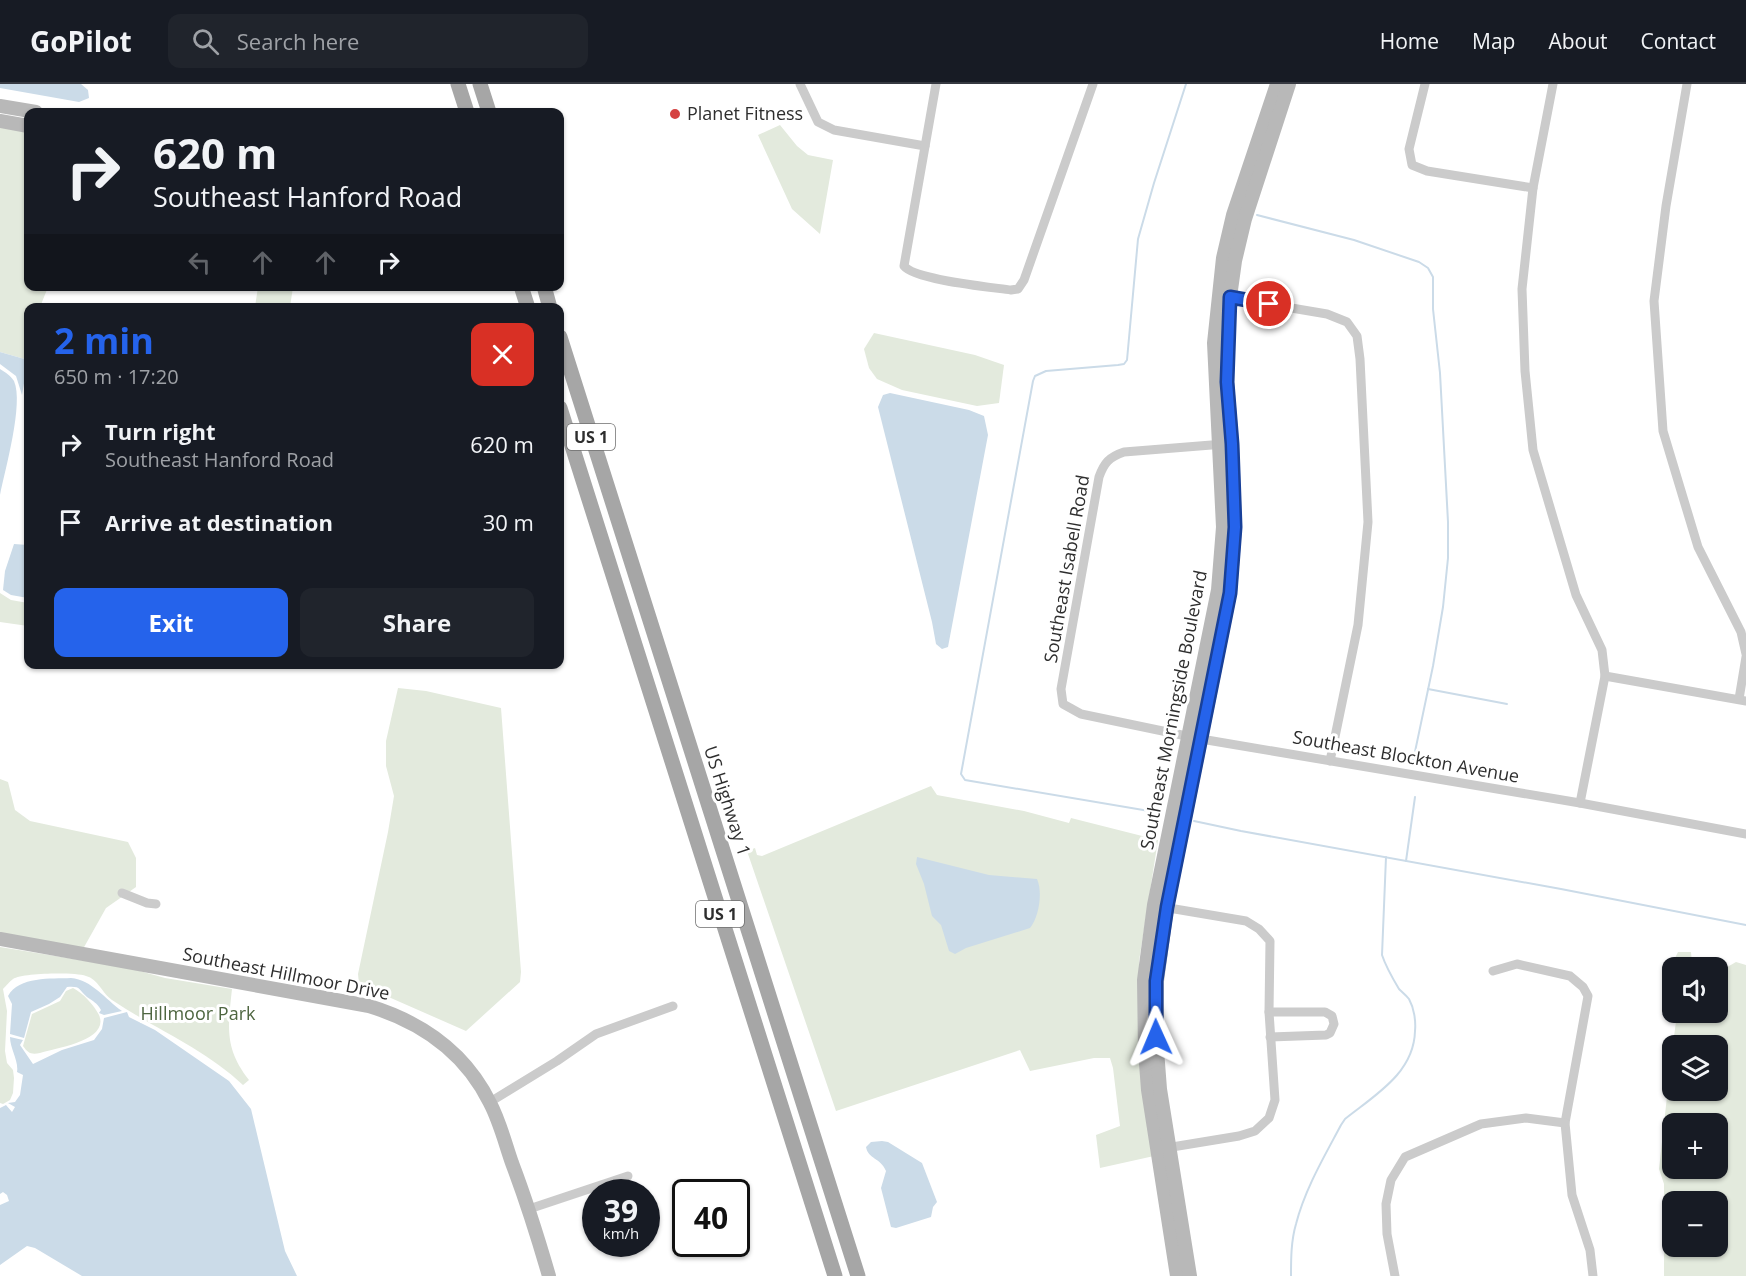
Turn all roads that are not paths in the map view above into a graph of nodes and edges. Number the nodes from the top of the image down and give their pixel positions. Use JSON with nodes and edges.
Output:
{"nodes":[{"id":1,"x":458,"y":84,"type":"edge"},
{"id":2,"x":480,"y":84,"type":"edge"},
{"id":3,"x":800,"y":84,"type":"edge"},
{"id":4,"x":936,"y":84,"type":"edge"},
{"id":5,"x":1093,"y":84,"type":"edge"},
{"id":6,"x":1277,"y":84,"type":"edge"},
{"id":7,"x":1289,"y":84,"type":"edge"},
{"id":8,"x":1425,"y":84,"type":"edge"},
{"id":9,"x":1553,"y":84,"type":"edge"},
{"id":10,"x":1687,"y":84,"type":"edge"},
{"id":11,"x":0,"y":106,"type":"edge"},
{"id":12,"x":466,"y":108,"type":"edge"},
{"id":13,"x":488,"y":108,"type":"edge"},
{"id":14,"x":24,"y":110,"type":"edge"},
{"id":15,"x":0,"y":121,"type":"edge"},
{"id":16,"x":24,"y":125,"type":"edge"},
{"id":17,"x":926,"y":146,"type":"junction"},
{"id":18,"x":1251,"y":181,"type":"junction"},
{"id":19,"x":1533,"y":188,"type":"junction"},
{"id":20,"x":1224,"y":296,"type":"junction"},
{"id":21,"x":564,"y":350,"type":"edge"},
{"id":22,"x":564,"y":421,"type":"edge"},
{"id":23,"x":1225,"y":444,"type":"junction"},
{"id":24,"x":595,"y":518,"type":"junction"},
{"id":25,"x":623,"y":536,"type":"junction"},
{"id":26,"x":606,"y":552,"type":"junction"},
{"id":27,"x":634,"y":572,"type":"junction"},
{"id":28,"x":1746,"y":655,"type":"edge"},
{"id":29,"x":1605,"y":676,"type":"junction"},
{"id":30,"x":1743,"y":700,"type":"edge"},
{"id":31,"x":1063,"y":705,"type":"joint"},
{"id":32,"x":1195,"y":738,"type":"junction"},
{"id":33,"x":1330,"y":761,"type":"junction"},
{"id":34,"x":1580,"y":803,"type":"junction"},
{"id":35,"x":1746,"y":834,"type":"edge"},
{"id":36,"x":122,"y":893,"type":"dead end"},
{"id":37,"x":156,"y":904,"type":"dead end"},
{"id":38,"x":1161,"y":906,"type":"junction"},
{"id":39,"x":0,"y":939,"type":"edge"},
{"id":40,"x":1493,"y":971,"type":"dead end"},
{"id":41,"x":741,"y":981,"type":"junction"},
{"id":42,"x":767,"y":994,"type":"junction"},
{"id":43,"x":749,"y":1004,"type":"junction"},
{"id":44,"x":673,"y":1006,"type":"dead end"},
{"id":45,"x":1269,"y":1012,"type":"junction"},
{"id":46,"x":778,"y":1026,"type":"junction"},
{"id":47,"x":1270,"y":1037,"type":"junction"},
{"id":48,"x":490,"y":1102,"type":"junction"},
{"id":49,"x":1565,"y":1122,"type":"junction"},
{"id":50,"x":1164,"y":1148,"type":"junction"},
{"id":51,"x":628,"y":1176,"type":"dead end"},
{"id":52,"x":529,"y":1209,"type":"junction"},
{"id":53,"x":1181,"y":1260,"type":"junction"},
{"id":54,"x":549,"y":1276,"type":"edge"},
{"id":55,"x":835,"y":1276,"type":"edge"},
{"id":56,"x":858,"y":1276,"type":"edge"},
{"id":57,"x":1177,"y":1276,"type":"edge"},
{"id":58,"x":1190,"y":1276,"type":"edge"},
{"id":59,"x":1395,"y":1276,"type":"edge"},
{"id":60,"x":1593,"y":1276,"type":"edge"}],
"edges":[{"from":1,"to":12,"type":"main road"},
{"from":2,"to":13,"type":"main road"},
{"from":3,"to":17,"type":"street"},
{"from":4,"to":17,"type":"street"},
{"from":5,"to":17,"type":"street"},
{"from":6,"to":18,"type":"street","name":"Southeast Morningside Boulevard"},
{"from":7,"to":18,"type":"street","name":"Southeast Morningside Boulevard"},
{"from":8,"to":19,"type":"street"},
{"from":9,"to":19,"type":"street"},
{"from":10,"to":28,"type":"street"},
{"from":11,"to":14,"type":"street"},
{"from":15,"to":16,"type":"street"},
{"from":18,"to":20,"type":"street","name":"Southeast Morningside Boulevard"},
{"from":19,"to":29,"type":"street"},
{"from":20,"to":23,"type":"street","name":"Southeast Morningside Boulevard"},
{"from":20,"to":33,"type":"street"},
{"from":21,"to":25,"type":"main road","name":"US Highway 1","number":"US 1"},
{"from":22,"to":24,"type":"main road","number":"US 1"},
{"from":23,"to":31,"type":"street","name":"Southeast Isabell Road"},
{"from":23,"to":32,"type":"street","name":"Southeast Morningside Boulevard"},
{"from":24,"to":25,"type":"main road"},
{"from":24,"to":26,"type":"main road","number":"US 1"},
{"from":25,"to":27,"type":"main road","name":"US Highway 1","number":"US 1"},
{"from":26,"to":27,"type":"main road"},
{"from":26,"to":41,"type":"main road","number":"US 1"},
{"from":27,"to":42,"type":"main road","name":"US Highway 1","number":"US 1"},
{"from":28,"to":30,"type":"street"},
{"from":29,"to":30,"type":"street"},
{"from":29,"to":34,"type":"street"},
{"from":31,"to":32,"type":"street","name":"Southeast Blockton Avenue"},
{"from":32,"to":33,"type":"street","name":"Southeast Blockton Avenue"},
{"from":32,"to":38,"type":"street","name":"Southeast Morningside Boulevard"},
{"from":33,"to":34,"type":"street","name":"Southeast Blockton Avenue"},
{"from":34,"to":35,"type":"street","name":"Southeast Blockton Avenue"},
{"from":36,"to":37,"type":"street"},
{"from":38,"to":45,"type":"street"},
{"from":38,"to":50,"type":"street","name":"Southeast Morningside Boulevard"},
{"from":39,"to":48,"type":"street","name":"Southeast Hillmoor Drive"},
{"from":40,"to":49,"type":"street"},
{"from":41,"to":42,"type":"main road"},
{"from":41,"to":43,"type":"main road","number":"US 1"},
{"from":42,"to":46,"type":"main road","name":"US Highway 1","number":"US 1"},
{"from":43,"to":46,"type":"main road"},
{"from":43,"to":55,"type":"main road","number":"US 1"},
{"from":44,"to":48,"type":"street"},
{"from":45,"to":47,"type":"street"},
{"from":45,"to":47,"type":"street"},
{"from":46,"to":56,"type":"main road","name":"US Highway 1","number":"US 1"},
{"from":47,"to":50,"type":"street"},
{"from":48,"to":52,"type":"street","name":"Southeast Hillmoor Drive"},
{"from":49,"to":59,"type":"street"},
{"from":49,"to":60,"type":"street"},
{"from":50,"to":53,"type":"street","name":"Southeast Morningside Boulevard"},
{"from":51,"to":52,"type":"street"},
{"from":52,"to":54,"type":"street","name":"Southeast Hillmoor Drive"},
{"from":53,"to":57,"type":"street","name":"Southeast Morningside Boulevard"},
{"from":53,"to":58,"type":"street","name":"Southeast Morningside Boulevard"}]}
